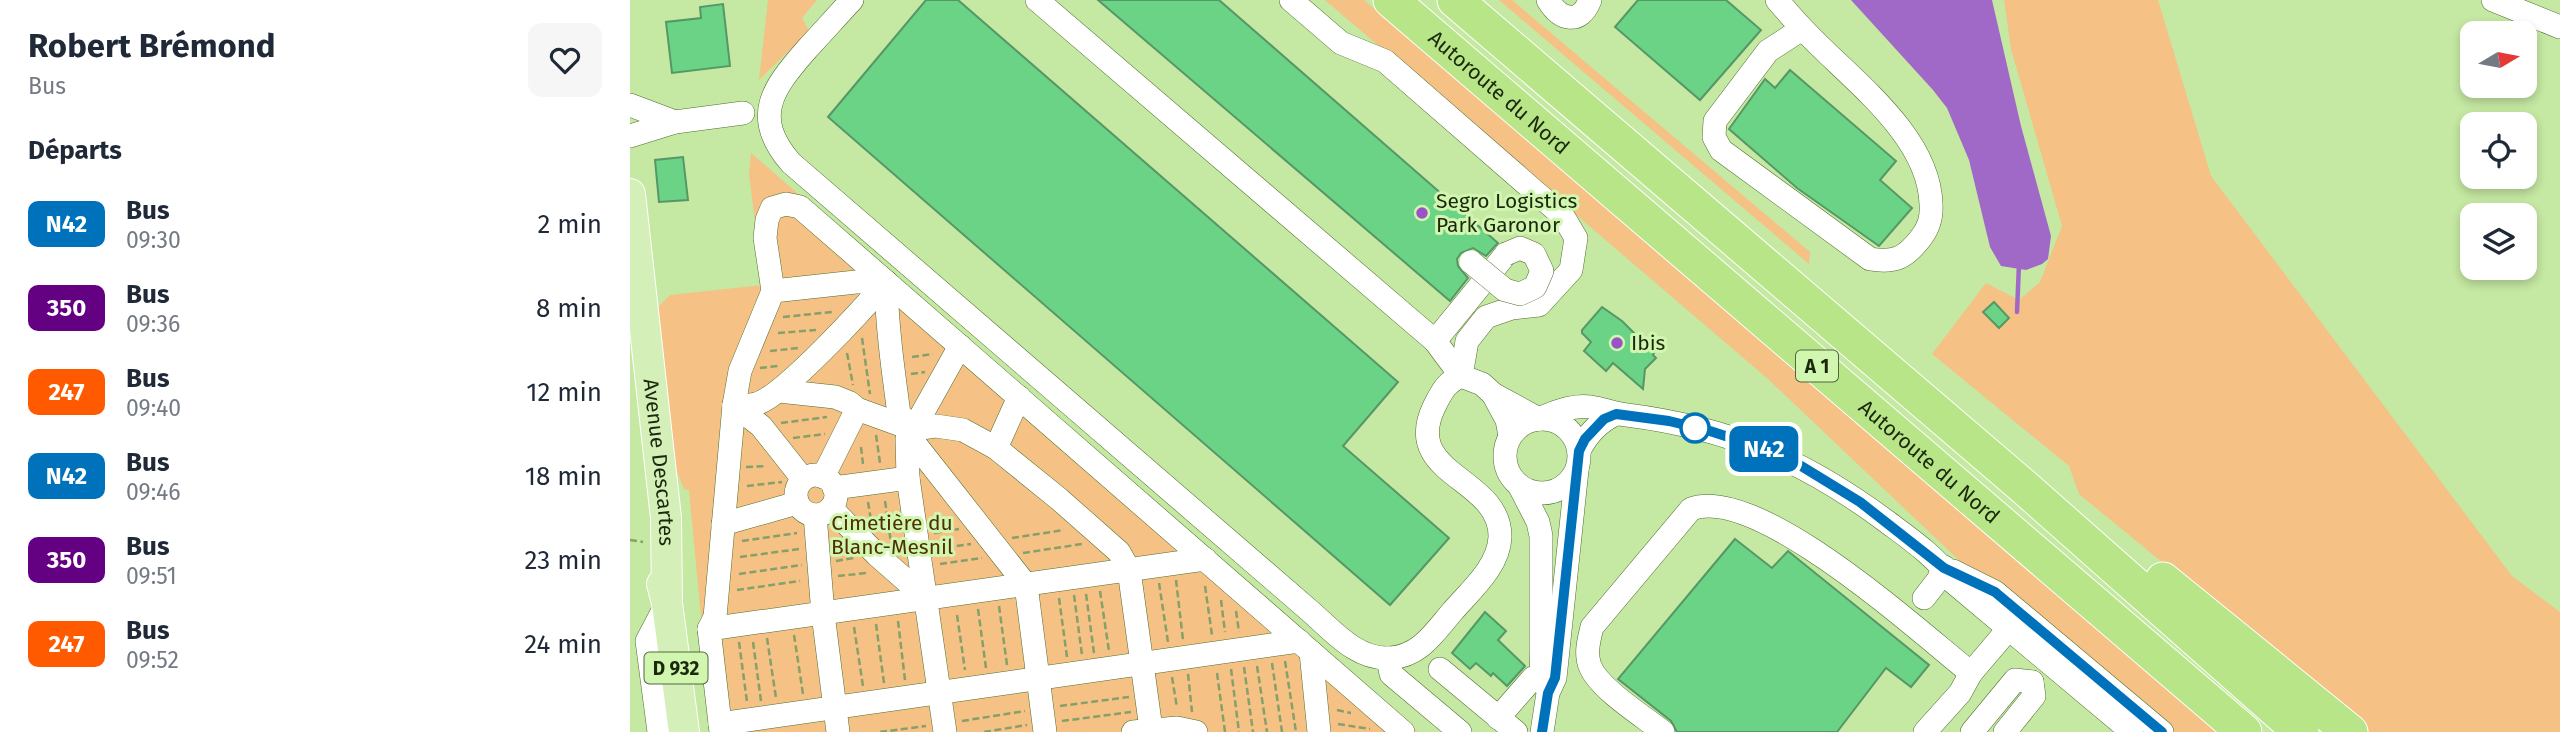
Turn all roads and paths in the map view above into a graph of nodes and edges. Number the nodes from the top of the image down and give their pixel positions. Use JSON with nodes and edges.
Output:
{"nodes":[{"id":1,"x":852,"y":0,"type":"edge"},
{"id":2,"x":1037,"y":0,"type":"edge"},
{"id":3,"x":1292,"y":0,"type":"edge"},
{"id":4,"x":1391,"y":0,"type":"edge"},
{"id":5,"x":1455,"y":0,"type":"edge"},
{"id":6,"x":1548,"y":0,"type":"edge"},
{"id":7,"x":1590,"y":0,"type":"edge"},
{"id":8,"x":1777,"y":0,"type":"edge"},
{"id":9,"x":2493,"y":0,"type":"edge"},
{"id":10,"x":2560,"y":27,"type":"edge"},
{"id":11,"x":1802,"y":29,"type":"junction"},
{"id":12,"x":630,"y":105,"type":"edge"},
{"id":13,"x":743,"y":113,"type":"dead end"},
{"id":14,"x":675,"y":122,"type":"junction"},
{"id":15,"x":630,"y":136,"type":"edge"},
{"id":16,"x":630,"y":194,"type":"edge"},
{"id":17,"x":1471,"y":262,"type":"dead end"},
{"id":18,"x":886,"y":282,"type":"junction"},
{"id":19,"x":773,"y":291,"type":"junction"},
{"id":20,"x":863,"y":309,"type":"junction"},
{"id":21,"x":758,"y":327,"type":"junction"},
{"id":22,"x":843,"y":328,"type":"junction"},
{"id":23,"x":1435,"y":341,"type":"junction"},
{"id":24,"x":955,"y":355,"type":"junction"},
{"id":25,"x":808,"y":363,"type":"junction"},
{"id":26,"x":630,"y":365,"type":"edge"},
{"id":27,"x":892,"y":368,"type":"junction"},
{"id":28,"x":740,"y":371,"type":"junction"},
{"id":29,"x":1461,"y":376,"type":"junction"},
{"id":30,"x":779,"y":391,"type":"junction"},
{"id":31,"x":1493,"y":394,"type":"junction"},
{"id":32,"x":1019,"y":397,"type":"junction"},
{"id":33,"x":734,"y":405,"type":"junction"},
{"id":34,"x":1616,"y":414,"type":"junction"},
{"id":35,"x":852,"y":418,"type":"junction"},
{"id":36,"x":1539,"y":419,"type":"junction"},
{"id":37,"x":911,"y":429,"type":"junction"},
{"id":38,"x":767,"y":433,"type":"junction"},
{"id":39,"x":1510,"y":436,"type":"junction"},
{"id":40,"x":996,"y":448,"type":"junction"},
{"id":41,"x":1578,"y":461,"type":"junction"},
{"id":42,"x":908,"y":478,"type":"junction"},
{"id":43,"x":727,"y":479,"type":"junction"},
{"id":44,"x":1520,"y":487,"type":"junction"},
{"id":45,"x":2024,"y":487,"type":"junction"},
{"id":46,"x":814,"y":501,"type":"junction"},
{"id":47,"x":979,"y":525,"type":"junction"},
{"id":48,"x":916,"y":536,"type":"junction"},
{"id":49,"x":630,"y":540,"type":"edge"},
{"id":50,"x":643,"y":541,"type":"dead end"},
{"id":51,"x":721,"y":542,"type":"junction"},
{"id":52,"x":1205,"y":559,"type":"junction"},
{"id":53,"x":1944,"y":568,"type":"junction"},
{"id":54,"x":1129,"y":570,"type":"junction"},
{"id":55,"x":1077,"y":577,"type":"junction"},
{"id":56,"x":1026,"y":585,"type":"junction"},
{"id":57,"x":975,"y":591,"type":"junction"},
{"id":58,"x":925,"y":597,"type":"junction"},
{"id":59,"x":1924,"y":598,"type":"dead end"},
{"id":60,"x":667,"y":603,"type":"junction"},
{"id":61,"x":873,"y":606,"type":"junction"},
{"id":62,"x":823,"y":614,"type":"junction"},
{"id":63,"x":791,"y":618,"type":"junction"},
{"id":64,"x":2015,"y":621,"type":"junction"},
{"id":65,"x":751,"y":623,"type":"junction"},
{"id":66,"x":709,"y":629,"type":"junction"},
{"id":67,"x":1291,"y":646,"type":"junction"},
{"id":68,"x":2054,"y":654,"type":"junction"},
{"id":69,"x":1388,"y":658,"type":"junction"},
{"id":70,"x":1142,"y":664,"type":"junction"},
{"id":71,"x":1440,"y":668,"type":"dead end"},
{"id":72,"x":1090,"y":671,"type":"junction"},
{"id":73,"x":1971,"y":673,"type":"junction"},
{"id":74,"x":1038,"y":679,"type":"junction"},
{"id":75,"x":2032,"y":682,"type":"junction"},
{"id":76,"x":989,"y":686,"type":"junction"},
{"id":77,"x":1545,"y":686,"type":"junction"},
{"id":78,"x":939,"y":693,"type":"junction"},
{"id":79,"x":1129,"y":697,"type":"dead end"},
{"id":80,"x":887,"y":700,"type":"junction"},
{"id":81,"x":1060,"y":706,"type":"dead end"},
{"id":82,"x":835,"y":708,"type":"junction"},
{"id":83,"x":1028,"y":711,"type":"dead end"},
{"id":84,"x":806,"y":712,"type":"junction"},
{"id":85,"x":764,"y":718,"type":"junction"},
{"id":86,"x":1501,"y":720,"type":"edge"},
{"id":87,"x":943,"y":726,"type":"edge"},
{"id":88,"x":1046,"y":726,"type":"edge"},
{"id":89,"x":1318,"y":726,"type":"edge"},
{"id":90,"x":1137,"y":727,"type":"edge"},
{"id":91,"x":721,"y":728,"type":"edge"},
{"id":92,"x":1379,"y":730,"type":"dead end"},
{"id":93,"x":659,"y":732,"type":"edge"},
{"id":94,"x":684,"y":732,"type":"edge"},
{"id":95,"x":838,"y":732,"type":"edge"},
{"id":96,"x":880,"y":732,"type":"edge"},
{"id":97,"x":985,"y":732,"type":"edge"},
{"id":98,"x":1196,"y":732,"type":"edge"},
{"id":99,"x":1282,"y":732,"type":"edge"},
{"id":100,"x":1296,"y":732,"type":"edge"},
{"id":101,"x":1403,"y":732,"type":"edge"},
{"id":102,"x":1460,"y":732,"type":"edge"},
{"id":103,"x":1472,"y":732,"type":"edge"},
{"id":104,"x":1542,"y":732,"type":"edge"},
{"id":105,"x":1663,"y":732,"type":"edge"},
{"id":106,"x":1925,"y":732,"type":"edge"},
{"id":107,"x":1972,"y":732,"type":"edge"},
{"id":108,"x":2005,"y":732,"type":"edge"},
{"id":109,"x":2132,"y":732,"type":"edge"},
{"id":110,"x":2162,"y":732,"type":"edge"},
{"id":111,"x":2244,"y":732,"type":"edge"},
{"id":112,"x":2301,"y":732,"type":"edge"},
{"id":113,"x":2350,"y":732,"type":"edge"}],
"edges":[{"from":1,"to":69,"type":"street"},
{"from":2,"to":23,"type":"street"},
{"from":3,"to":29,"type":"street"},
{"from":4,"to":111,"type":"highway","name":"Autoroute du Nord","number":"A 1"},
{"from":5,"to":45,"type":"highway","name":"Autoroute du Nord","number":"A 1"},
{"from":6,"to":7,"type":"street"},
{"from":8,"to":11,"type":"street"},
{"from":9,"to":10,"type":"street"},
{"from":11,"to":11,"type":"street"},
{"from":12,"to":14,"type":"street"},
{"from":13,"to":14,"type":"street"},
{"from":14,"to":15,"type":"street"},
{"from":16,"to":60,"type":"main road","name":"Avenue Descartes","number":"D 932"},
{"from":17,"to":23,"type":"street","bridge":true},
{"from":18,"to":19,"type":"street"},
{"from":18,"to":19,"type":"street"},
{"from":18,"to":20,"type":"street"},
{"from":18,"to":24,"type":"street"},
{"from":18,"to":27,"type":"street"},
{"from":19,"to":21,"type":"street"},
{"from":20,"to":21,"type":"path"},
{"from":20,"to":22,"type":"street"},
{"from":21,"to":22,"type":"path"},
{"from":21,"to":28,"type":"street"},
{"from":22,"to":25,"type":"street"},
{"from":23,"to":29,"type":"street"},
{"from":24,"to":27,"type":"path"},
{"from":24,"to":27,"type":"path"},
{"from":24,"to":32,"type":"street"},
{"from":24,"to":37,"type":"street"},
{"from":25,"to":28,"type":"path"},
{"from":25,"to":30,"type":"street"},
{"from":26,"to":60,"type":"main road","name":"Avenue Descartes","number":"D 932"},
{"from":27,"to":37,"type":"street"},
{"from":28,"to":33,"type":"street"},
{"from":29,"to":31,"type":"street"},
{"from":29,"to":69,"type":"street"},
{"from":30,"to":33,"type":"street"},
{"from":30,"to":35,"type":"street"},
{"from":31,"to":36,"type":"street"},
{"from":31,"to":39,"type":"street"},
{"from":32,"to":40,"type":"street"},
{"from":32,"to":52,"type":"street"},
{"from":33,"to":38,"type":"street"},
{"from":33,"to":43,"type":"street"},
{"from":34,"to":36,"type":"street"},
{"from":34,"to":41,"type":"street"},
{"from":34,"to":53,"type":"street"},
{"from":35,"to":37,"type":"street"},
{"from":35,"to":38,"type":"path"},
{"from":35,"to":38,"type":"path"},
{"from":35,"to":46,"type":"street"},
{"from":36,"to":39,"type":"street"},
{"from":36,"to":41,"type":"street"},
{"from":37,"to":40,"type":"street"},
{"from":37,"to":42,"type":"street"},
{"from":37,"to":47,"type":"street"},
{"from":38,"to":46,"type":"street"},
{"from":39,"to":44,"type":"street"},
{"from":40,"to":54,"type":"street"},
{"from":41,"to":44,"type":"street"},
{"from":41,"to":77,"type":"street"},
{"from":42,"to":46,"type":"street"},
{"from":42,"to":48,"type":"street"},
{"from":43,"to":46,"type":"path"},
{"from":43,"to":46,"type":"path"},
{"from":43,"to":51,"type":"street"},
{"from":44,"to":77,"type":"street"},
{"from":45,"to":112,"type":"highway","name":"Autoroute du Nord","number":"A 1"},
{"from":45,"to":113,"type":"highway"},
{"from":46,"to":51,"type":"street"},
{"from":46,"to":51,"type":"path"},
{"from":46,"to":51,"type":"path"},
{"from":46,"to":58,"type":"street"},
{"from":46,"to":62,"type":"street"},
{"from":47,"to":48,"type":"path"},
{"from":47,"to":56,"type":"street"},
{"from":48,"to":58,"type":"street"},
{"from":49,"to":50,"type":"path"},
{"from":51,"to":66,"type":"street"},
{"from":52,"to":54,"type":"street"},
{"from":52,"to":67,"type":"street"},
{"from":53,"to":59,"type":"street"},
{"from":53,"to":64,"type":"street"},
{"from":54,"to":55,"type":"street"},
{"from":54,"to":70,"type":"street"},
{"from":55,"to":56,"type":"street"},
{"from":55,"to":72,"type":"path"},
{"from":55,"to":72,"type":"path"},
{"from":55,"to":72,"type":"path"},
{"from":55,"to":72,"type":"path"},
{"from":56,"to":57,"type":"street"},
{"from":56,"to":74,"type":"street"},
{"from":57,"to":58,"type":"street"},
{"from":57,"to":76,"type":"path"},
{"from":57,"to":76,"type":"path"},
{"from":57,"to":76,"type":"path"},
{"from":58,"to":61,"type":"street"},
{"from":58,"to":78,"type":"street"},
{"from":60,"to":93,"type":"street"},
{"from":60,"to":94,"type":"main road","name":"Avenue Descartes","number":"D 932"},
{"from":61,"to":62,"type":"street"},
{"from":61,"to":80,"type":"path"},
{"from":61,"to":80,"type":"path"},
{"from":61,"to":80,"type":"path"},
{"from":62,"to":63,"type":"street"},
{"from":62,"to":82,"type":"street"},
{"from":63,"to":65,"type":"street"},
{"from":63,"to":84,"type":"path"},
{"from":64,"to":68,"type":"street"},
{"from":64,"to":73,"type":"street"},
{"from":65,"to":66,"type":"street"},
{"from":65,"to":85,"type":"path"},
{"from":65,"to":85,"type":"path"},
{"from":65,"to":85,"type":"path"},
{"from":66,"to":91,"type":"street"},
{"from":67,"to":70,"type":"street"},
{"from":67,"to":89,"type":"street"},
{"from":67,"to":99,"type":"path"},
{"from":67,"to":100,"type":"path"},
{"from":67,"to":101,"type":"street"},
{"from":68,"to":75,"type":"street"},
{"from":68,"to":109,"type":"street"},
{"from":68,"to":110,"type":"street"},
{"from":69,"to":102,"type":"street"},
{"from":70,"to":72,"type":"street"},
{"from":70,"to":90,"type":"street"},
{"from":71,"to":86,"type":"street"},
{"from":72,"to":74,"type":"street"},
{"from":73,"to":105,"type":"street"},
{"from":73,"to":106,"type":"street"},
{"from":74,"to":76,"type":"street"},
{"from":74,"to":88,"type":"street"},
{"from":75,"to":107,"type":"street"},
{"from":75,"to":108,"type":"street"},
{"from":76,"to":78,"type":"street"},
{"from":77,"to":86,"type":"street"},
{"from":77,"to":104,"type":"street"},
{"from":78,"to":80,"type":"street"},
{"from":78,"to":87,"type":"street"},
{"from":79,"to":81,"type":"path"},
{"from":80,"to":82,"type":"street"},
{"from":82,"to":84,"type":"street"},
{"from":82,"to":95,"type":"street"},
{"from":83,"to":87,"type":"path"},
{"from":84,"to":85,"type":"street"},
{"from":85,"to":91,"type":"street"},
{"from":86,"to":103,"type":"street"},
{"from":87,"to":96,"type":"path"},
{"from":88,"to":90,"type":"path"},
{"from":88,"to":97,"type":"path"},
{"from":89,"to":92,"type":"path"},
{"from":90,"to":98,"type":"street"}]}
